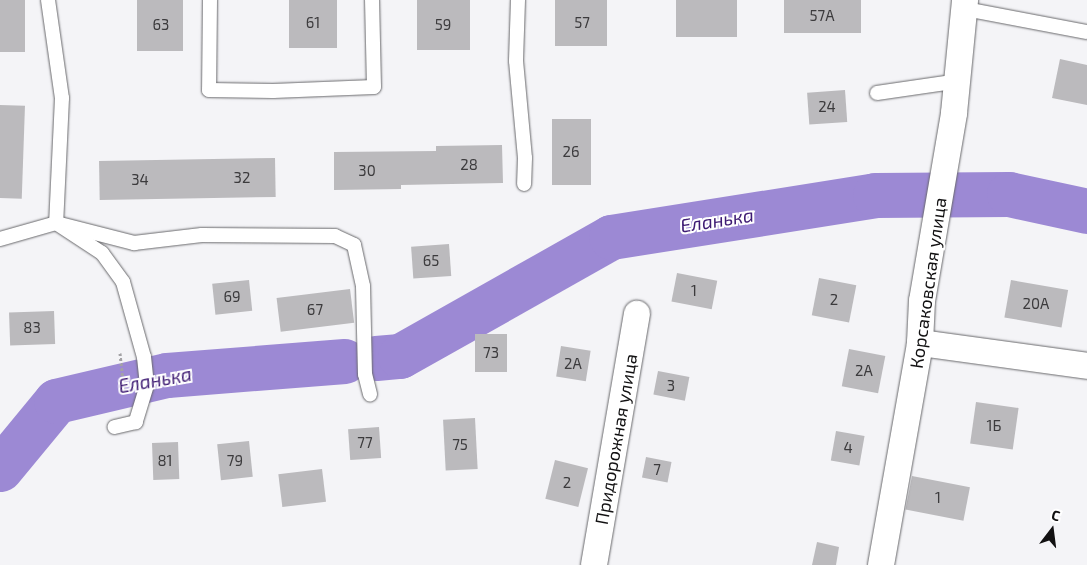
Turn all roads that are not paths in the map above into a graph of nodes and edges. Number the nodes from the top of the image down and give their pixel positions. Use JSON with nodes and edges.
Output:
{"nodes":[{"id":1,"x":48,"y":0,"type":"edge"},
{"id":2,"x":210,"y":0,"type":"edge"},
{"id":3,"x":372,"y":0,"type":"edge"},
{"id":4,"x":518,"y":0,"type":"edge"},
{"id":5,"x":965,"y":4,"type":"edge"},
{"id":6,"x":1087,"y":32,"type":"edge"},
{"id":7,"x":959,"y":81,"type":"junction"},
{"id":8,"x":877,"y":93,"type":"dead end"},
{"id":9,"x":524,"y":184,"type":"dead end"},
{"id":10,"x":56,"y":223,"type":"junction"},
{"id":11,"x":0,"y":239,"type":"edge"},
{"id":12,"x":637,"y":314,"type":"dead end"},
{"id":13,"x":920,"y":343,"type":"junction"},
{"id":14,"x":1087,"y":366,"type":"edge"},
{"id":15,"x":370,"y":394,"type":"dead end"},
{"id":16,"x":114,"y":427,"type":"dead end"},
{"id":17,"x":594,"y":565,"type":"edge"},
{"id":18,"x":881,"y":565,"type":"edge"}],
"edges":[{"from":1,"to":10,"type":"lane"},
{"from":2,"to":3,"type":"lane"},
{"from":4,"to":9,"type":"lane"},
{"from":5,"to":6,"type":"lane"},
{"from":5,"to":7,"type":"street","name":"Корсаковская улица"},
{"from":7,"to":8,"type":"lane"},
{"from":7,"to":13,"type":"street","name":"Корсаковская улица"},
{"from":10,"to":11,"type":"lane"},
{"from":10,"to":15,"type":"lane"},
{"from":10,"to":16,"type":"lane"},
{"from":12,"to":17,"type":"street","name":"Придорожная улица"},
{"from":13,"to":14,"type":"street"},
{"from":13,"to":18,"type":"street","name":"Корсаковская улица"}]}
